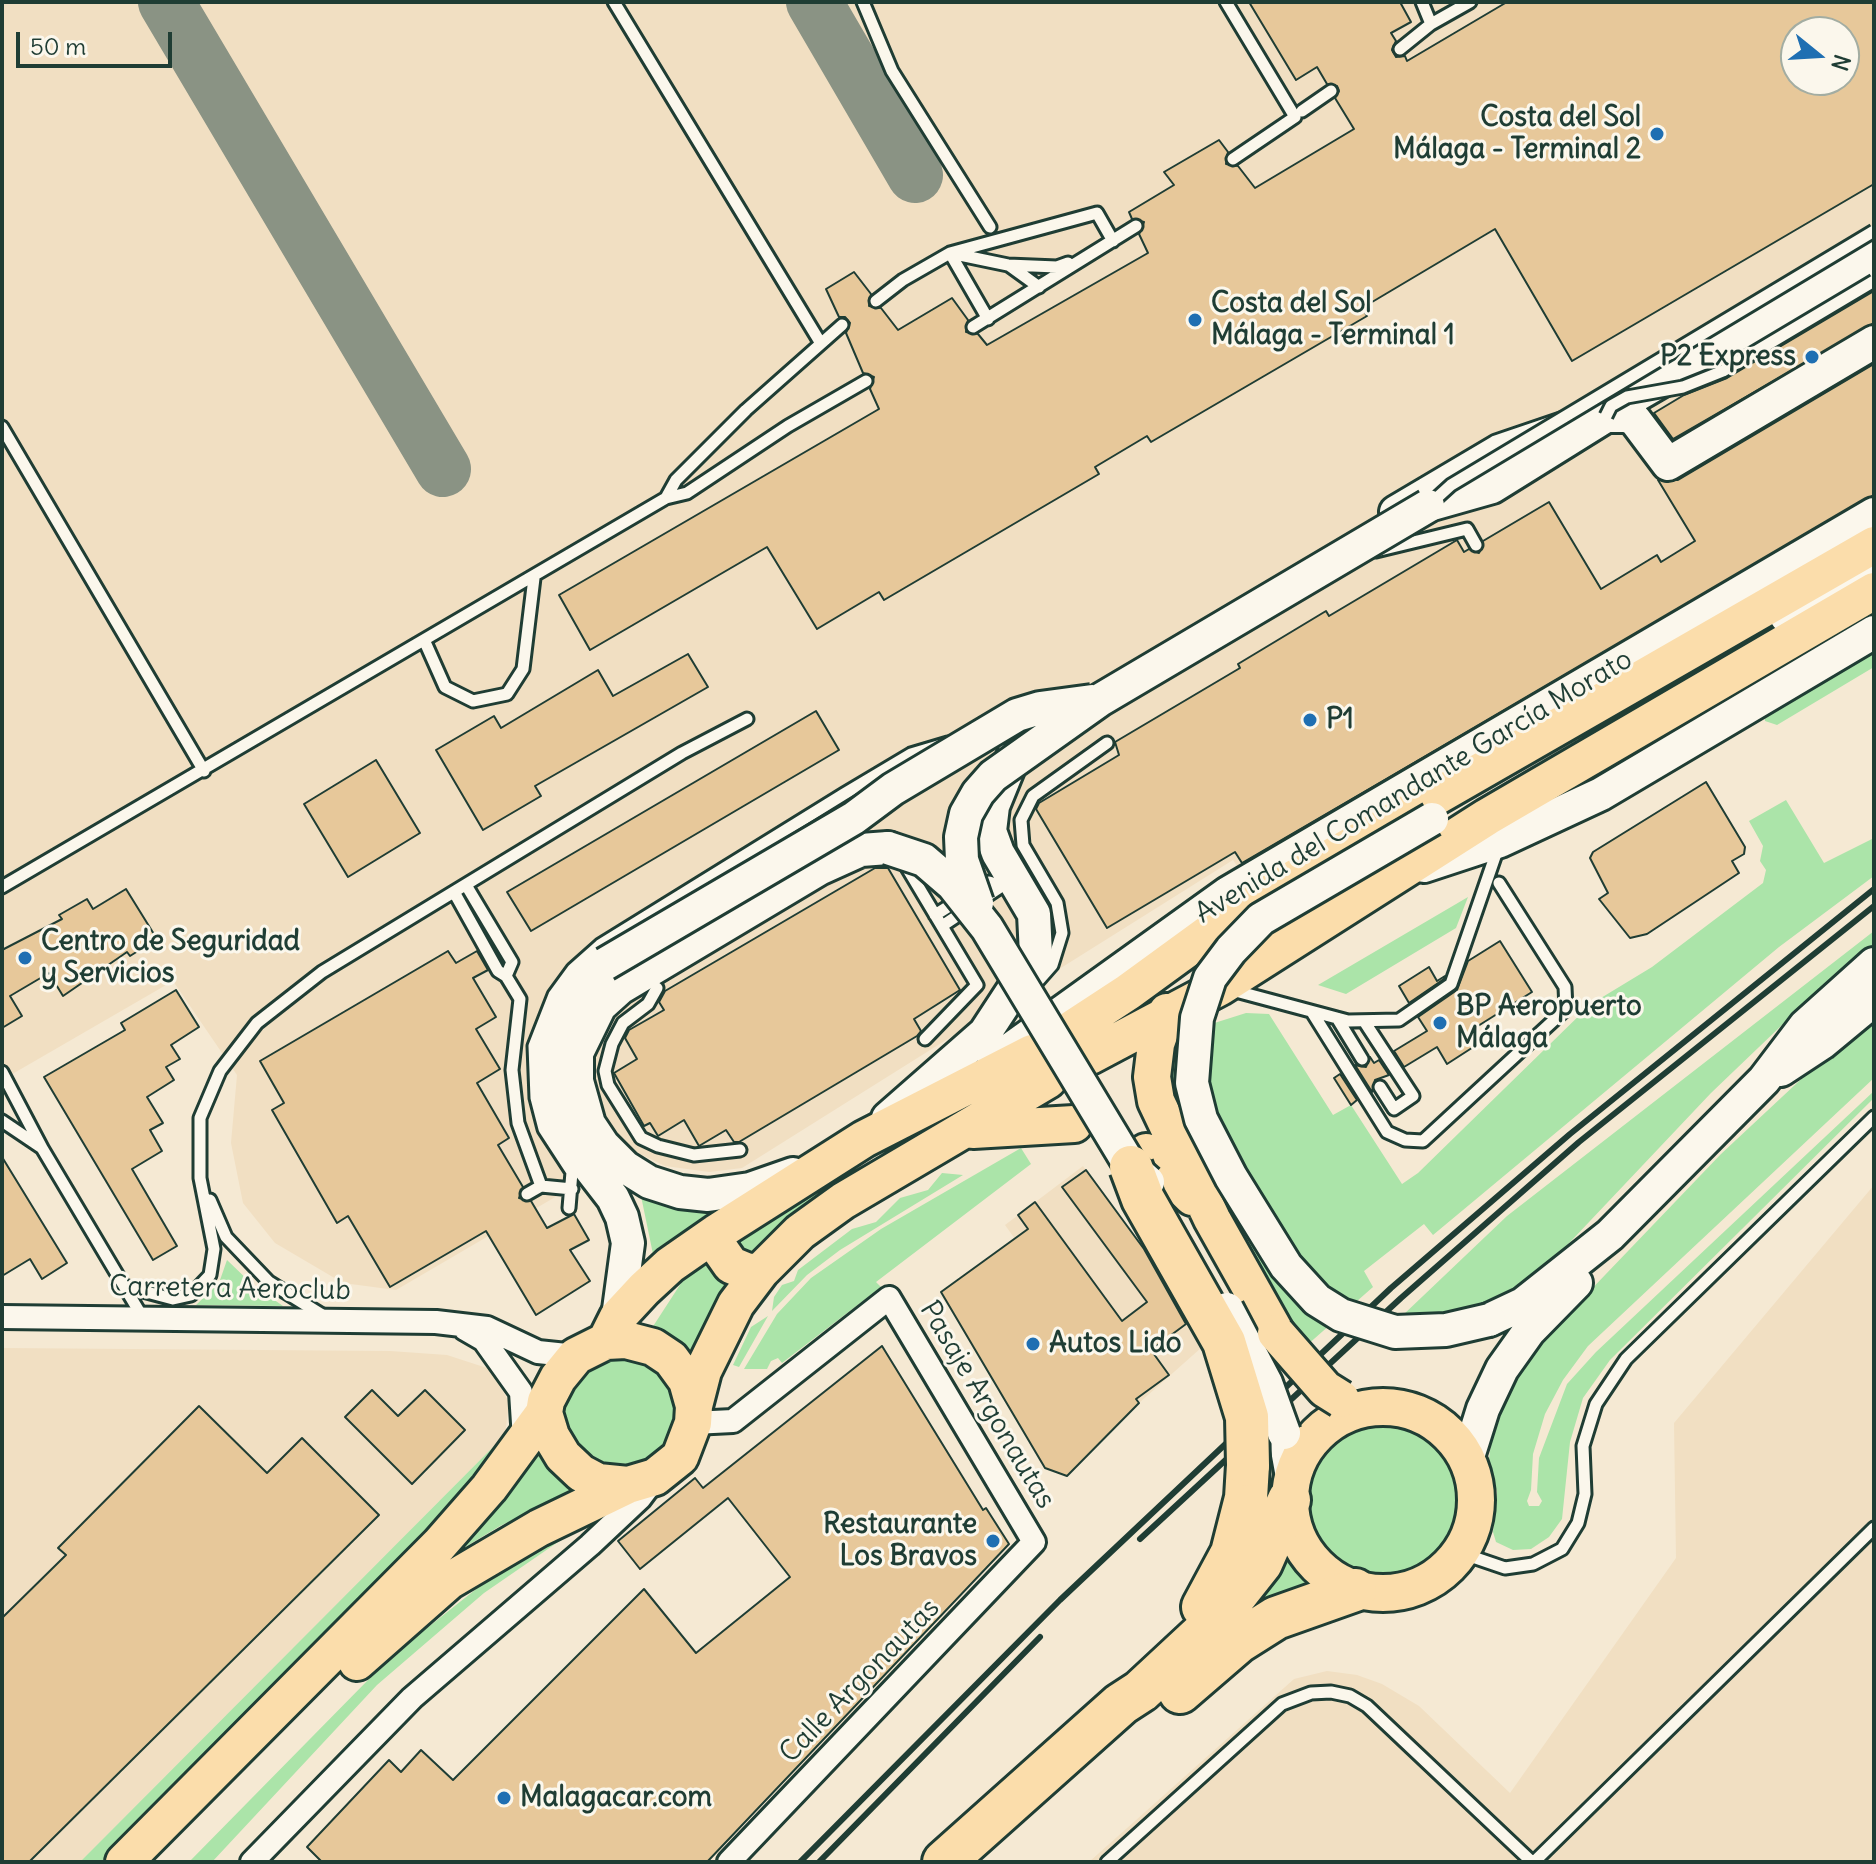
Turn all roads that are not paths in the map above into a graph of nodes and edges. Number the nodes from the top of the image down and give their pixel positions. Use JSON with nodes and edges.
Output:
{"nodes":[{"id":1,"x":614,"y":2,"type":"edge"},
{"id":2,"x":863,"y":2,"type":"edge"},
{"id":3,"x":1226,"y":2,"type":"edge"},
{"id":4,"x":1422,"y":2,"type":"edge"},
{"id":5,"x":1470,"y":2,"type":"edge"},
{"id":6,"x":1431,"y":24,"type":"junction"},
{"id":7,"x":1400,"y":49,"type":"dead end"},
{"id":8,"x":1331,"y":91,"type":"dead end"},
{"id":9,"x":1302,"y":111,"type":"dead end"},
{"id":10,"x":1233,"y":159,"type":"dead end"},
{"id":11,"x":1136,"y":226,"type":"dead end"},
{"id":12,"x":990,"y":227,"type":"dead end"},
{"id":13,"x":1874,"y":231,"type":"edge"},
{"id":14,"x":1113,"y":241,"type":"junction"},
{"id":15,"x":950,"y":253,"type":"junction"},
{"id":16,"x":1087,"y":256,"type":"junction"},
{"id":17,"x":1874,"y":257,"type":"edge"},
{"id":18,"x":1008,"y":265,"type":"junction"},
{"id":19,"x":1874,"y":281,"type":"edge"},
{"id":20,"x":1039,"y":287,"type":"junction"},
{"id":21,"x":876,"y":301,"type":"dead end"},
{"id":22,"x":988,"y":319,"type":"junction"},
{"id":23,"x":842,"y":325,"type":"dead end"},
{"id":24,"x":973,"y":327,"type":"dead end"},
{"id":25,"x":820,"y":342,"type":"junction"},
{"id":26,"x":1874,"y":342,"type":"edge"},
{"id":27,"x":866,"y":381,"type":"dead end"},
{"id":28,"x":1606,"y":416,"type":"junction"},
{"id":29,"x":2,"y":427,"type":"edge"},
{"id":30,"x":666,"y":498,"type":"junction"},
{"id":31,"x":1428,"y":506,"type":"junction"},
{"id":32,"x":1874,"y":514,"type":"edge"},
{"id":33,"x":1476,"y":545,"type":"dead end"},
{"id":34,"x":1874,"y":545,"type":"edge"},
{"id":35,"x":1874,"y":560,"type":"edge"},
{"id":36,"x":1334,"y":562,"type":"junction"},
{"id":37,"x":534,"y":578,"type":"junction"},
{"id":38,"x":1874,"y":591,"type":"edge"},
{"id":39,"x":1874,"y":632,"type":"edge"},
{"id":40,"x":425,"y":642,"type":"junction"},
{"id":41,"x":1100,"y":700,"type":"junction"},
{"id":42,"x":747,"y":719,"type":"dead end"},
{"id":43,"x":1107,"y":743,"type":"dead end"},
{"id":44,"x":1001,"y":749,"type":"junction"},
{"id":45,"x":204,"y":771,"type":"junction"},
{"id":46,"x":1500,"y":841,"type":"junction"},
{"id":47,"x":880,"y":855,"type":"dead end"},
{"id":48,"x":988,"y":859,"type":"junction"},
{"id":49,"x":1398,"y":875,"type":"junction"},
{"id":50,"x":1499,"y":883,"type":"dead end"},
{"id":51,"x":466,"y":885,"type":"junction"},
{"id":52,"x":2,"y":887,"type":"edge"},
{"id":53,"x":1011,"y":889,"type":"junction"},
{"id":54,"x":454,"y":892,"type":"junction"},
{"id":55,"x":935,"y":915,"type":"junction"},
{"id":56,"x":987,"y":928,"type":"junction"},
{"id":57,"x":1874,"y":964,"type":"edge"},
{"id":58,"x":506,"y":976,"type":"junction"},
{"id":59,"x":1220,"y":987,"type":"junction"},
{"id":60,"x":657,"y":988,"type":"dead end"},
{"id":61,"x":1874,"y":1000,"type":"edge"},
{"id":62,"x":1167,"y":1012,"type":"junction"},
{"id":63,"x":1312,"y":1012,"type":"junction"},
{"id":64,"x":1337,"y":1018,"type":"junction"},
{"id":65,"x":1364,"y":1021,"type":"junction"},
{"id":66,"x":985,"y":1033,"type":"junction"},
{"id":67,"x":925,"y":1039,"type":"dead end"},
{"id":68,"x":1362,"y":1059,"type":"dead end"},
{"id":69,"x":2,"y":1072,"type":"edge"},
{"id":70,"x":1764,"y":1080,"type":"junction"},
{"id":71,"x":1380,"y":1087,"type":"dead end"},
{"id":72,"x":927,"y":1108,"type":"junction"},
{"id":73,"x":1874,"y":1117,"type":"edge"},
{"id":74,"x":2,"y":1121,"type":"edge"},
{"id":75,"x":1074,"y":1124,"type":"dead end"},
{"id":76,"x":964,"y":1131,"type":"junction"},
{"id":77,"x":864,"y":1139,"type":"junction"},
{"id":78,"x":42,"y":1148,"type":"junction"},
{"id":79,"x":740,"y":1150,"type":"dead end"},
{"id":80,"x":1138,"y":1159,"type":"junction"},
{"id":81,"x":819,"y":1165,"type":"junction"},
{"id":82,"x":200,"y":1178,"type":"junction"},
{"id":83,"x":541,"y":1186,"type":"junction"},
{"id":84,"x":572,"y":1189,"type":"junction"},
{"id":85,"x":527,"y":1194,"type":"dead end"},
{"id":86,"x":569,"y":1208,"type":"dead end"},
{"id":87,"x":1212,"y":1219,"type":"junction"},
{"id":88,"x":716,"y":1233,"type":"junction"},
{"id":89,"x":1610,"y":1235,"type":"junction"},
{"id":90,"x":761,"y":1271,"type":"junction"},
{"id":91,"x":124,"y":1286,"type":"junction"},
{"id":92,"x":2,"y":1317,"type":"edge"},
{"id":93,"x":144,"y":1318,"type":"junction"},
{"id":94,"x":332,"y":1320,"type":"junction"},
{"id":95,"x":456,"y":1325,"type":"junction"},
{"id":96,"x":1276,"y":1333,"type":"junction"},
{"id":97,"x":600,"y":1338,"type":"junction"},
{"id":98,"x":484,"y":1340,"type":"junction"},
{"id":99,"x":1350,"y":1404,"type":"junction"},
{"id":100,"x":694,"y":1414,"type":"junction"},
{"id":101,"x":538,"y":1418,"type":"junction"},
{"id":102,"x":1301,"y":1427,"type":"junction"},
{"id":103,"x":1467,"y":1460,"type":"junction"},
{"id":104,"x":642,"y":1481,"type":"junction"},
{"id":105,"x":1291,"y":1488,"type":"junction"},
{"id":106,"x":585,"y":1489,"type":"junction"},
{"id":107,"x":1874,"y":1528,"type":"edge"},
{"id":108,"x":1034,"y":1542,"type":"joint"},
{"id":109,"x":590,"y":1545,"type":"junction"},
{"id":110,"x":1461,"y":1553,"type":"junction"},
{"id":111,"x":1355,"y":1590,"type":"junction"},
{"id":112,"x":1121,"y":1704,"type":"junction"},
{"id":113,"x":124,"y":1862,"type":"edge"},
{"id":114,"x":154,"y":1862,"type":"edge"},
{"id":115,"x":252,"y":1862,"type":"edge"},
{"id":116,"x":729,"y":1862,"type":"edge"},
{"id":117,"x":944,"y":1862,"type":"edge"},
{"id":118,"x":988,"y":1862,"type":"edge"},
{"id":119,"x":1107,"y":1862,"type":"edge"},
{"id":120,"x":1533,"y":1862,"type":"edge"}],
"edges":[{"from":1,"to":25,"type":"lane"},
{"from":2,"to":12,"type":"lane"},
{"from":3,"to":10,"type":"lane"},
{"from":4,"to":6,"type":"lane"},
{"from":5,"to":6,"type":"lane"},
{"from":6,"to":7,"type":"lane"},
{"from":8,"to":9,"type":"lane"},
{"from":11,"to":14,"type":"lane"},
{"from":13,"to":31,"type":"lane","bridge":true},
{"from":14,"to":15,"type":"lane"},
{"from":14,"to":16,"type":"lane"},
{"from":15,"to":18,"type":"lane"},
{"from":15,"to":21,"type":"lane"},
{"from":15,"to":22,"type":"lane"},
{"from":16,"to":18,"type":"lane"},
{"from":16,"to":20,"type":"lane"},
{"from":17,"to":44,"type":"street"},
{"from":18,"to":20,"type":"lane"},
{"from":19,"to":28,"type":"lane","bridge":true},
{"from":20,"to":22,"type":"lane"},
{"from":22,"to":24,"type":"lane"},
{"from":23,"to":25,"type":"lane"},
{"from":25,"to":30,"type":"lane"},
{"from":26,"to":28,"type":"street"},
{"from":27,"to":30,"type":"lane"},
{"from":28,"to":31,"type":"street"},
{"from":29,"to":45,"type":"lane"},
{"from":30,"to":37,"type":"lane"},
{"from":31,"to":36,"type":"street","bridge":true},
{"from":32,"to":72,"type":"street","name":"Avenida del Comandante García Morato"},
{"from":33,"to":36,"type":"lane"},
{"from":34,"to":62,"type":"main road","name":"Avenida del Comandante García Morato"},
{"from":35,"to":89,"type":"street","name":"Avenida del Comandante García Morato","bridge":true},
{"from":36,"to":41,"type":"street","bridge":true},
{"from":37,"to":40,"type":"lane"},
{"from":37,"to":40,"type":"lane"},
{"from":38,"to":49,"type":"main road","name":"Avenida del Comandante García Morato"},
{"from":39,"to":46,"type":"street","name":"Avenida del Comandante García Morato"},
{"from":40,"to":45,"type":"lane"},
{"from":41,"to":56,"type":"street","bridge":true},
{"from":41,"to":97,"type":"street","bridge":true},
{"from":42,"to":51,"type":"lane"},
{"from":43,"to":66,"type":"lane"},
{"from":44,"to":48,"type":"street"},
{"from":44,"to":84,"type":"lane"},
{"from":45,"to":52,"type":"lane"},
{"from":46,"to":49,"type":"street","name":"Avenida del Comandante García Morato"},
{"from":46,"to":65,"type":"lane"},
{"from":47,"to":55,"type":"lane"},
{"from":48,"to":53,"type":"street"},
{"from":48,"to":55,"type":"lane"},
{"from":49,"to":59,"type":"main road","name":"Avenida del Comandante García Morato"},
{"from":50,"to":63,"type":"lane"},
{"from":51,"to":54,"type":"lane"},
{"from":51,"to":58,"type":"lane"},
{"from":53,"to":55,"type":"lane"},
{"from":53,"to":66,"type":"street"},
{"from":54,"to":58,"type":"lane"},
{"from":54,"to":82,"type":"lane"},
{"from":55,"to":67,"type":"lane"},
{"from":56,"to":80,"type":"street","bridge":true},
{"from":56,"to":81,"type":"street","bridge":true},
{"from":57,"to":70,"type":"street"},
{"from":58,"to":83,"type":"lane"},
{"from":59,"to":62,"type":"main road","name":"Avenida del Comandante García Morato"},
{"from":59,"to":63,"type":"lane"},
{"from":60,"to":79,"type":"lane"},
{"from":61,"to":70,"type":"street"},
{"from":62,"to":87,"type":"main road"},
{"from":63,"to":64,"type":"lane"},
{"from":64,"to":65,"type":"lane"},
{"from":64,"to":68,"type":"lane"},
{"from":65,"to":71,"type":"lane"},
{"from":66,"to":77,"type":"street"},
{"from":69,"to":78,"type":"lane"},
{"from":70,"to":89,"type":"street"},
{"from":72,"to":76,"type":"main road","name":"Avenida del Comandante García Morato"},
{"from":72,"to":77,"type":"main road","name":"Avenida del Comandante García Morato"},
{"from":73,"to":110,"type":"lane"},
{"from":74,"to":78,"type":"lane"},
{"from":75,"to":76,"type":"main road"},
{"from":76,"to":90,"type":"main road","name":"Avenida del Comandante García Morato"},
{"from":77,"to":81,"type":"main road","name":"Avenida del Comandante García Morato"},
{"from":78,"to":91,"type":"lane"},
{"from":80,"to":87,"type":"main road"},
{"from":80,"to":102,"type":"street","bridge":true},
{"from":80,"to":112,"type":"highway","bridge":true},
{"from":81,"to":88,"type":"main road","name":"Avenida del Comandante García Morato"},
{"from":82,"to":91,"type":"lane"},
{"from":82,"to":94,"type":"lane"},
{"from":83,"to":84,"type":"lane"},
{"from":83,"to":85,"type":"lane"},
{"from":84,"to":86,"type":"lane"},
{"from":87,"to":96,"type":"main road"},
{"from":88,"to":90,"type":"main road"},
{"from":88,"to":97,"type":"main road","name":"Avenida del Comandante García Morato"},
{"from":89,"to":103,"type":"street"},
{"from":90,"to":100,"type":"main road","name":"Avenida del Comandante García Morato"},
{"from":91,"to":93,"type":"lane"},
{"from":92,"to":93,"type":"street","name":"Carretera Aeroclub"},
{"from":93,"to":94,"type":"street","name":"Carretera Aeroclub"},
{"from":94,"to":95,"type":"street","name":"Carretera Aeroclub"},
{"from":95,"to":97,"type":"street","name":"Carretera Aeroclub"},
{"from":95,"to":98,"type":"street","name":"Carretera Aeroclub"},
{"from":96,"to":99,"type":"main road","bridge":true},
{"from":96,"to":102,"type":"main road"},
{"from":97,"to":100,"type":"main road"},
{"from":97,"to":101,"type":"main road"},
{"from":98,"to":101,"type":"street","name":"Carretera Aeroclub"},
{"from":98,"to":101,"type":"street","name":"Carretera Aeroclub"},
{"from":99,"to":102,"type":"main road"},
{"from":99,"to":103,"type":"main road"},
{"from":100,"to":104,"type":"main road"},
{"from":100,"to":108,"type":"street","name":"Pasaje Argonautas"},
{"from":101,"to":106,"type":"main road"},
{"from":101,"to":113,"type":"main road"},
{"from":102,"to":105,"type":"main road"},
{"from":103,"to":110,"type":"main road"},
{"from":104,"to":106,"type":"main road"},
{"from":104,"to":109,"type":"street"},
{"from":105,"to":111,"type":"main road"},
{"from":105,"to":112,"type":"highway"},
{"from":106,"to":109,"type":"street"},
{"from":106,"to":114,"type":"main road"},
{"from":107,"to":120,"type":"lane"},
{"from":108,"to":116,"type":"street","name":"Calle Argonautas"},
{"from":109,"to":115,"type":"street"},
{"from":110,"to":111,"type":"main road"},
{"from":111,"to":118,"type":"highway"},
{"from":112,"to":117,"type":"highway"},
{"from":119,"to":120,"type":"lane"}]}
